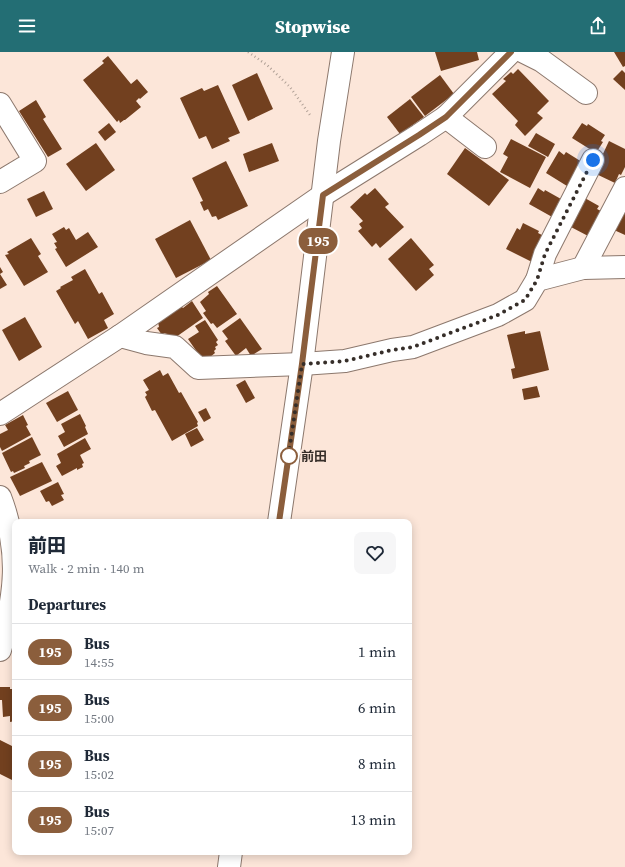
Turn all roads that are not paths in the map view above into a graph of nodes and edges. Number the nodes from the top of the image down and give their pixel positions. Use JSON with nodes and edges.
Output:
{"nodes":[{"id":1,"x":343,"y":52,"type":"edge"},
{"id":2,"x":511,"y":52,"type":"edge"},
{"id":3,"x":524,"y":52,"type":"edge"},
{"id":4,"x":586,"y":92,"type":"dead end"},
{"id":5,"x":0,"y":104,"type":"edge"},
{"id":6,"x":446,"y":117,"type":"junction"},
{"id":7,"x":485,"y":147,"type":"dead end"},
{"id":8,"x":593,"y":160,"type":"dead end"},
{"id":9,"x":0,"y":182,"type":"edge"},
{"id":10,"x":625,"y":188,"type":"edge"},
{"id":11,"x":323,"y":195,"type":"junction"},
{"id":12,"x":625,"y":267,"type":"edge"},
{"id":13,"x":584,"y":268,"type":"junction"},
{"id":14,"x":537,"y":280,"type":"junction"},
{"id":15,"x":120,"y":336,"type":"junction"},
{"id":16,"x":302,"y":364,"type":"junction"},
{"id":17,"x":0,"y":414,"type":"edge"},
{"id":18,"x":0,"y":497,"type":"edge"},
{"id":19,"x":279,"y":519,"type":"edge"},
{"id":20,"x":12,"y":538,"type":"edge"},
{"id":21,"x":12,"y":622,"type":"edge"},
{"id":22,"x":0,"y":650,"type":"edge"},
{"id":23,"x":231,"y":855,"type":"edge"},
{"id":24,"x":229,"y":867,"type":"edge"}],
"edges":[{"from":1,"to":11,"type":"street"},
{"from":2,"to":6,"type":"street"},
{"from":3,"to":4,"type":"street"},
{"from":5,"to":9,"type":"street"},
{"from":6,"to":7,"type":"street"},
{"from":6,"to":11,"type":"street"},
{"from":8,"to":14,"type":"street"},
{"from":10,"to":13,"type":"street"},
{"from":11,"to":15,"type":"street"},
{"from":11,"to":16,"type":"street"},
{"from":12,"to":13,"type":"street"},
{"from":13,"to":14,"type":"street"},
{"from":14,"to":16,"type":"street"},
{"from":15,"to":16,"type":"street"},
{"from":15,"to":17,"type":"street"},
{"from":16,"to":19,"type":"street"},
{"from":18,"to":20,"type":"street"},
{"from":21,"to":22,"type":"street"},
{"from":23,"to":24,"type":"street"}]}
